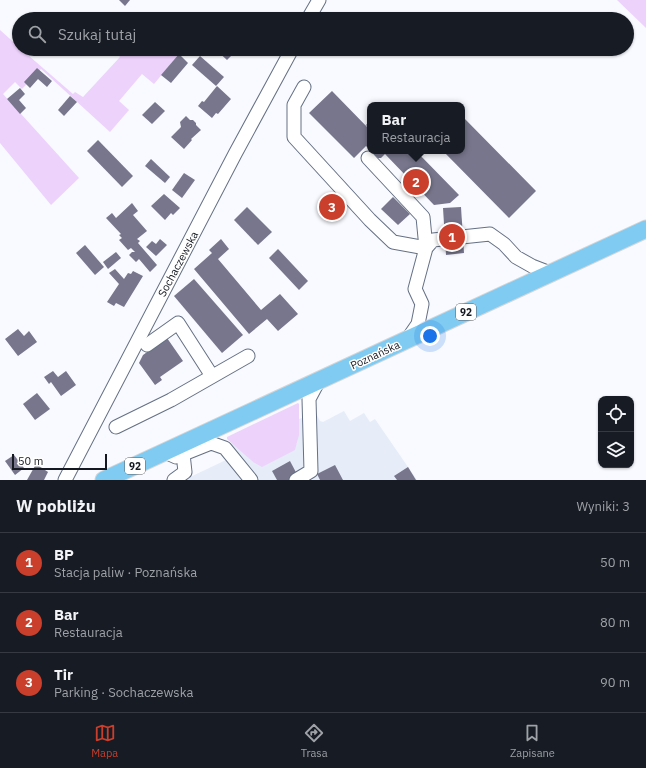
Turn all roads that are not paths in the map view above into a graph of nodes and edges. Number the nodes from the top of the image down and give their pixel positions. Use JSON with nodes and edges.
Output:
{"nodes":[{"id":1,"x":319,"y":0,"type":"edge"},
{"id":2,"x":312,"y":12,"type":"edge"},
{"id":3,"x":288,"y":56,"type":"edge"},
{"id":4,"x":304,"y":87,"type":"dead end"},
{"id":5,"x":368,"y":158,"type":"dead end"},
{"id":6,"x":646,"y":229,"type":"edge"},
{"id":7,"x":426,"y":248,"type":"junction"},
{"id":8,"x":550,"y":273,"type":"junction"},
{"id":9,"x":407,"y":340,"type":"junction"},
{"id":10,"x":147,"y":345,"type":"dead end"},
{"id":11,"x":248,"y":356,"type":"dead end"},
{"id":12,"x":212,"y":376,"type":"junction"},
{"id":13,"x":318,"y":382,"type":"junction"},
{"id":14,"x":116,"y":427,"type":"dead end"},
{"id":15,"x":176,"y":450,"type":"junction"},
{"id":16,"x":65,"y":480,"type":"edge"},
{"id":17,"x":104,"y":480,"type":"edge"},
{"id":18,"x":174,"y":480,"type":"edge"},
{"id":19,"x":251,"y":480,"type":"edge"},
{"id":20,"x":296,"y":480,"type":"edge"}],
"edges":[{"from":1,"to":2,"type":"street"},
{"from":3,"to":16,"type":"street","name":"Sochaczewska"},
{"from":4,"to":7,"type":"street"},
{"from":5,"to":7,"type":"street"},
{"from":6,"to":8,"type":"main road","name":"Poznańska","number":"92"},
{"from":7,"to":8,"type":"street"},
{"from":7,"to":9,"type":"street"},
{"from":8,"to":9,"type":"main road","name":"Poznańska","number":"92"},
{"from":9,"to":13,"type":"main road","name":"Poznańska","number":"92"},
{"from":10,"to":12,"type":"street"},
{"from":11,"to":12,"type":"street"},
{"from":12,"to":14,"type":"street"},
{"from":13,"to":15,"type":"main road","name":"Poznańska","number":"92"},
{"from":13,"to":20,"type":"street"},
{"from":15,"to":17,"type":"main road","name":"Poznańska","number":"92"},
{"from":15,"to":18,"type":"street"},
{"from":15,"to":19,"type":"street"}]}
